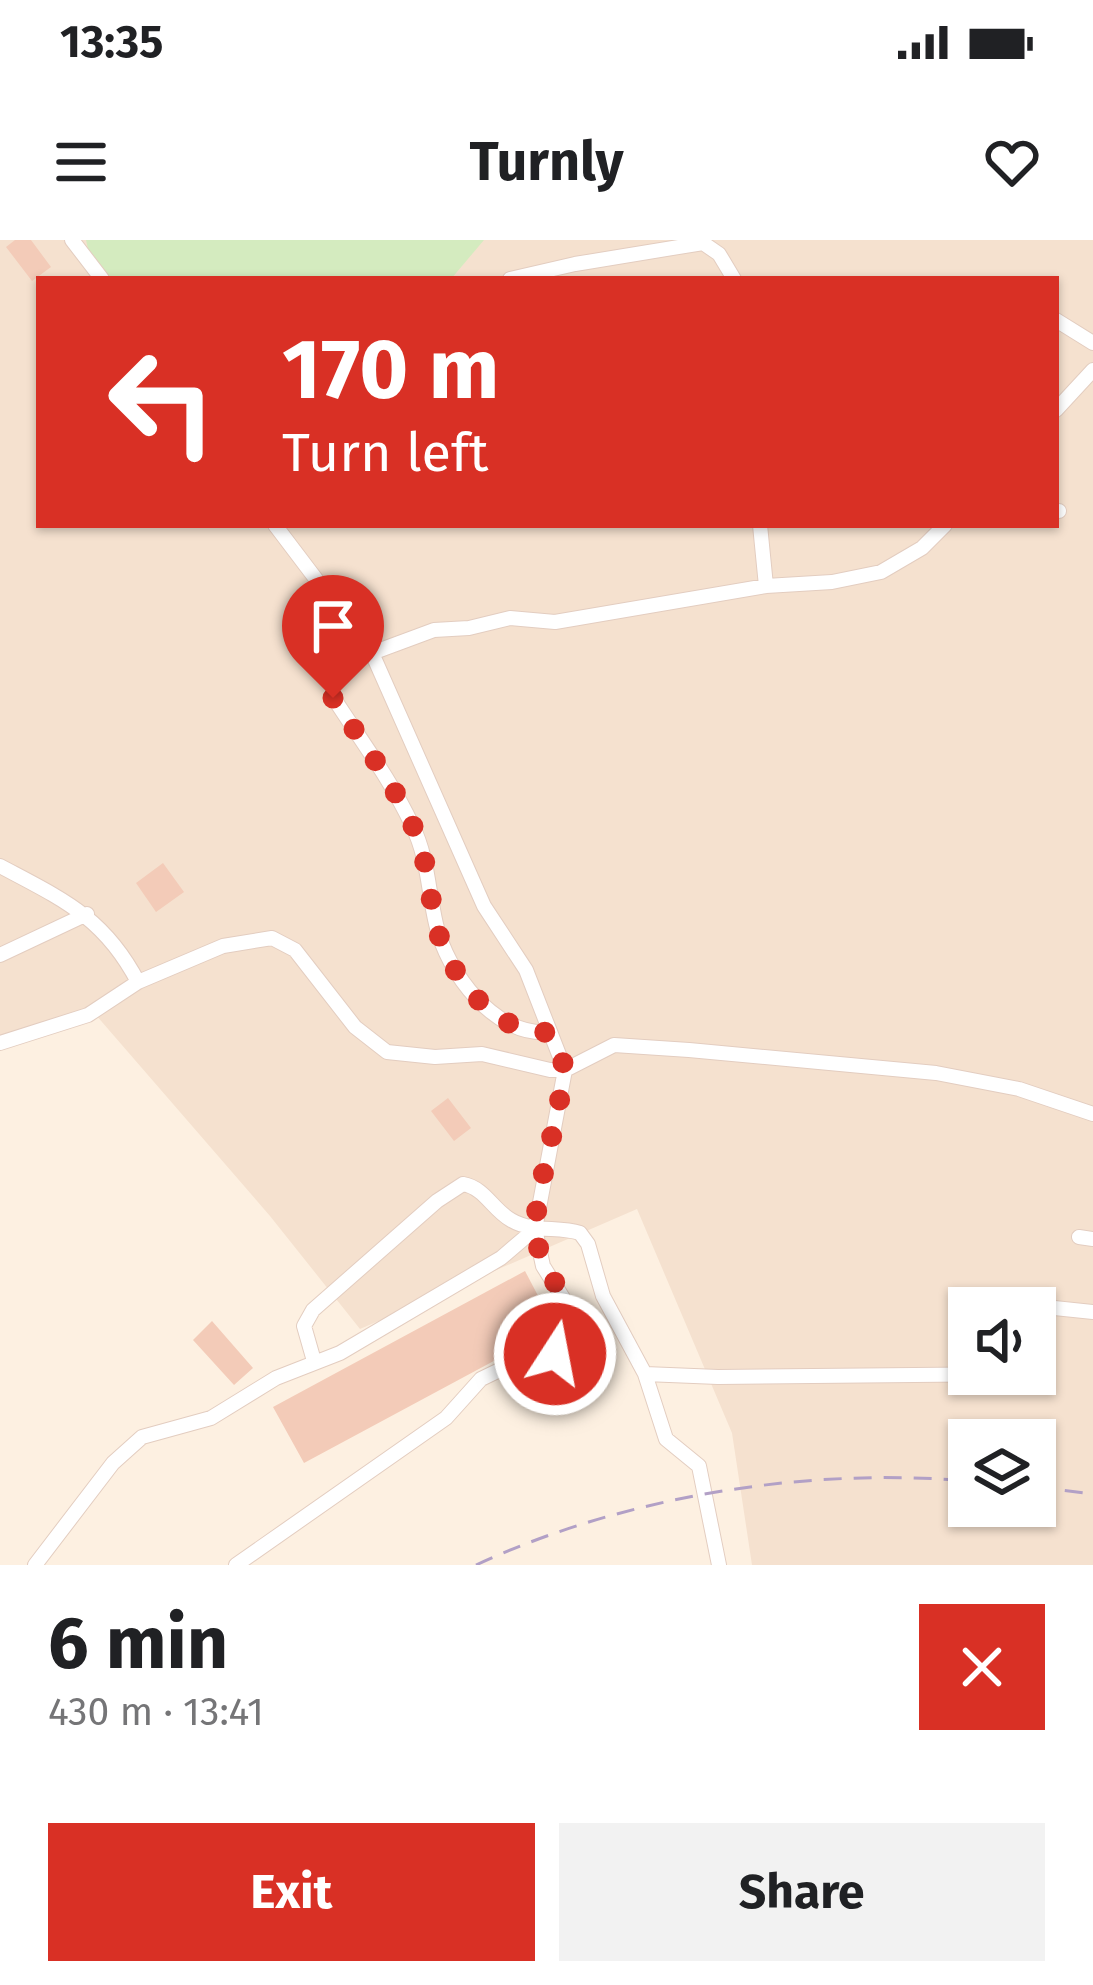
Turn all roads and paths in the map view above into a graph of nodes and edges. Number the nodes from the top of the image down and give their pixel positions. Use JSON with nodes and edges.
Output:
{"nodes":[{"id":1,"x":76,"y":242,"type":"edge"},
{"id":2,"x":702,"y":242,"type":"edge"},
{"id":3,"x":100,"y":276,"type":"edge"},
{"id":4,"x":523,"y":276,"type":"edge"},
{"id":5,"x":732,"y":276,"type":"edge"},
{"id":6,"x":1059,"y":322,"type":"edge"},
{"id":7,"x":1093,"y":344,"type":"edge"},
{"id":8,"x":1093,"y":370,"type":"edge"},
{"id":9,"x":1059,"y":407,"type":"edge"},
{"id":10,"x":277,"y":528,"type":"edge"},
{"id":11,"x":760,"y":528,"type":"edge"},
{"id":12,"x":943,"y":528,"type":"edge"},
{"id":13,"x":766,"y":586,"type":"junction"},
{"id":14,"x":372,"y":653,"type":"junction"},
{"id":15,"x":333,"y":698,"type":"dead end"},
{"id":16,"x":0,"y":866,"type":"edge"},
{"id":17,"x":87,"y":914,"type":"junction"},
{"id":18,"x":0,"y":955,"type":"edge"},
{"id":19,"x":138,"y":982,"type":"junction"},
{"id":20,"x":549,"y":1032,"type":"junction"},
{"id":21,"x":0,"y":1043,"type":"edge"},
{"id":22,"x":565,"y":1070,"type":"junction"},
{"id":23,"x":1093,"y":1114,"type":"edge"},
{"id":24,"x":535,"y":1229,"type":"junction"},
{"id":25,"x":1056,"y":1308,"type":"edge"},
{"id":26,"x":1093,"y":1312,"type":"edge"},
{"id":27,"x":314,"y":1361,"type":"junction"},
{"id":28,"x":645,"y":1374,"type":"junction"},
{"id":29,"x":948,"y":1375,"type":"edge"},
{"id":30,"x":35,"y":1565,"type":"edge"},
{"id":31,"x":236,"y":1565,"type":"edge"},
{"id":32,"x":718,"y":1565,"type":"edge"}],
"edges":[{"from":1,"to":3,"type":"street"},
{"from":2,"to":4,"type":"street"},
{"from":2,"to":5,"type":"street"},
{"from":6,"to":7,"type":"street"},
{"from":8,"to":9,"type":"street"},
{"from":10,"to":14,"type":"street"},
{"from":11,"to":13,"type":"street"},
{"from":12,"to":13,"type":"street"},
{"from":13,"to":14,"type":"street"},
{"from":14,"to":20,"type":"street"},
{"from":15,"to":20,"type":"street"},
{"from":16,"to":17,"type":"street"},
{"from":17,"to":18,"type":"street"},
{"from":17,"to":19,"type":"street"},
{"from":19,"to":21,"type":"street"},
{"from":19,"to":22,"type":"street"},
{"from":20,"to":22,"type":"street"},
{"from":22,"to":23,"type":"street"},
{"from":22,"to":24,"type":"street"},
{"from":24,"to":27,"type":"street"},
{"from":24,"to":27,"type":"street"},
{"from":24,"to":28,"type":"street"},
{"from":24,"to":31,"type":"street"},
{"from":25,"to":26,"type":"street"},
{"from":27,"to":30,"type":"street"},
{"from":28,"to":29,"type":"street"},
{"from":28,"to":32,"type":"street"}]}
